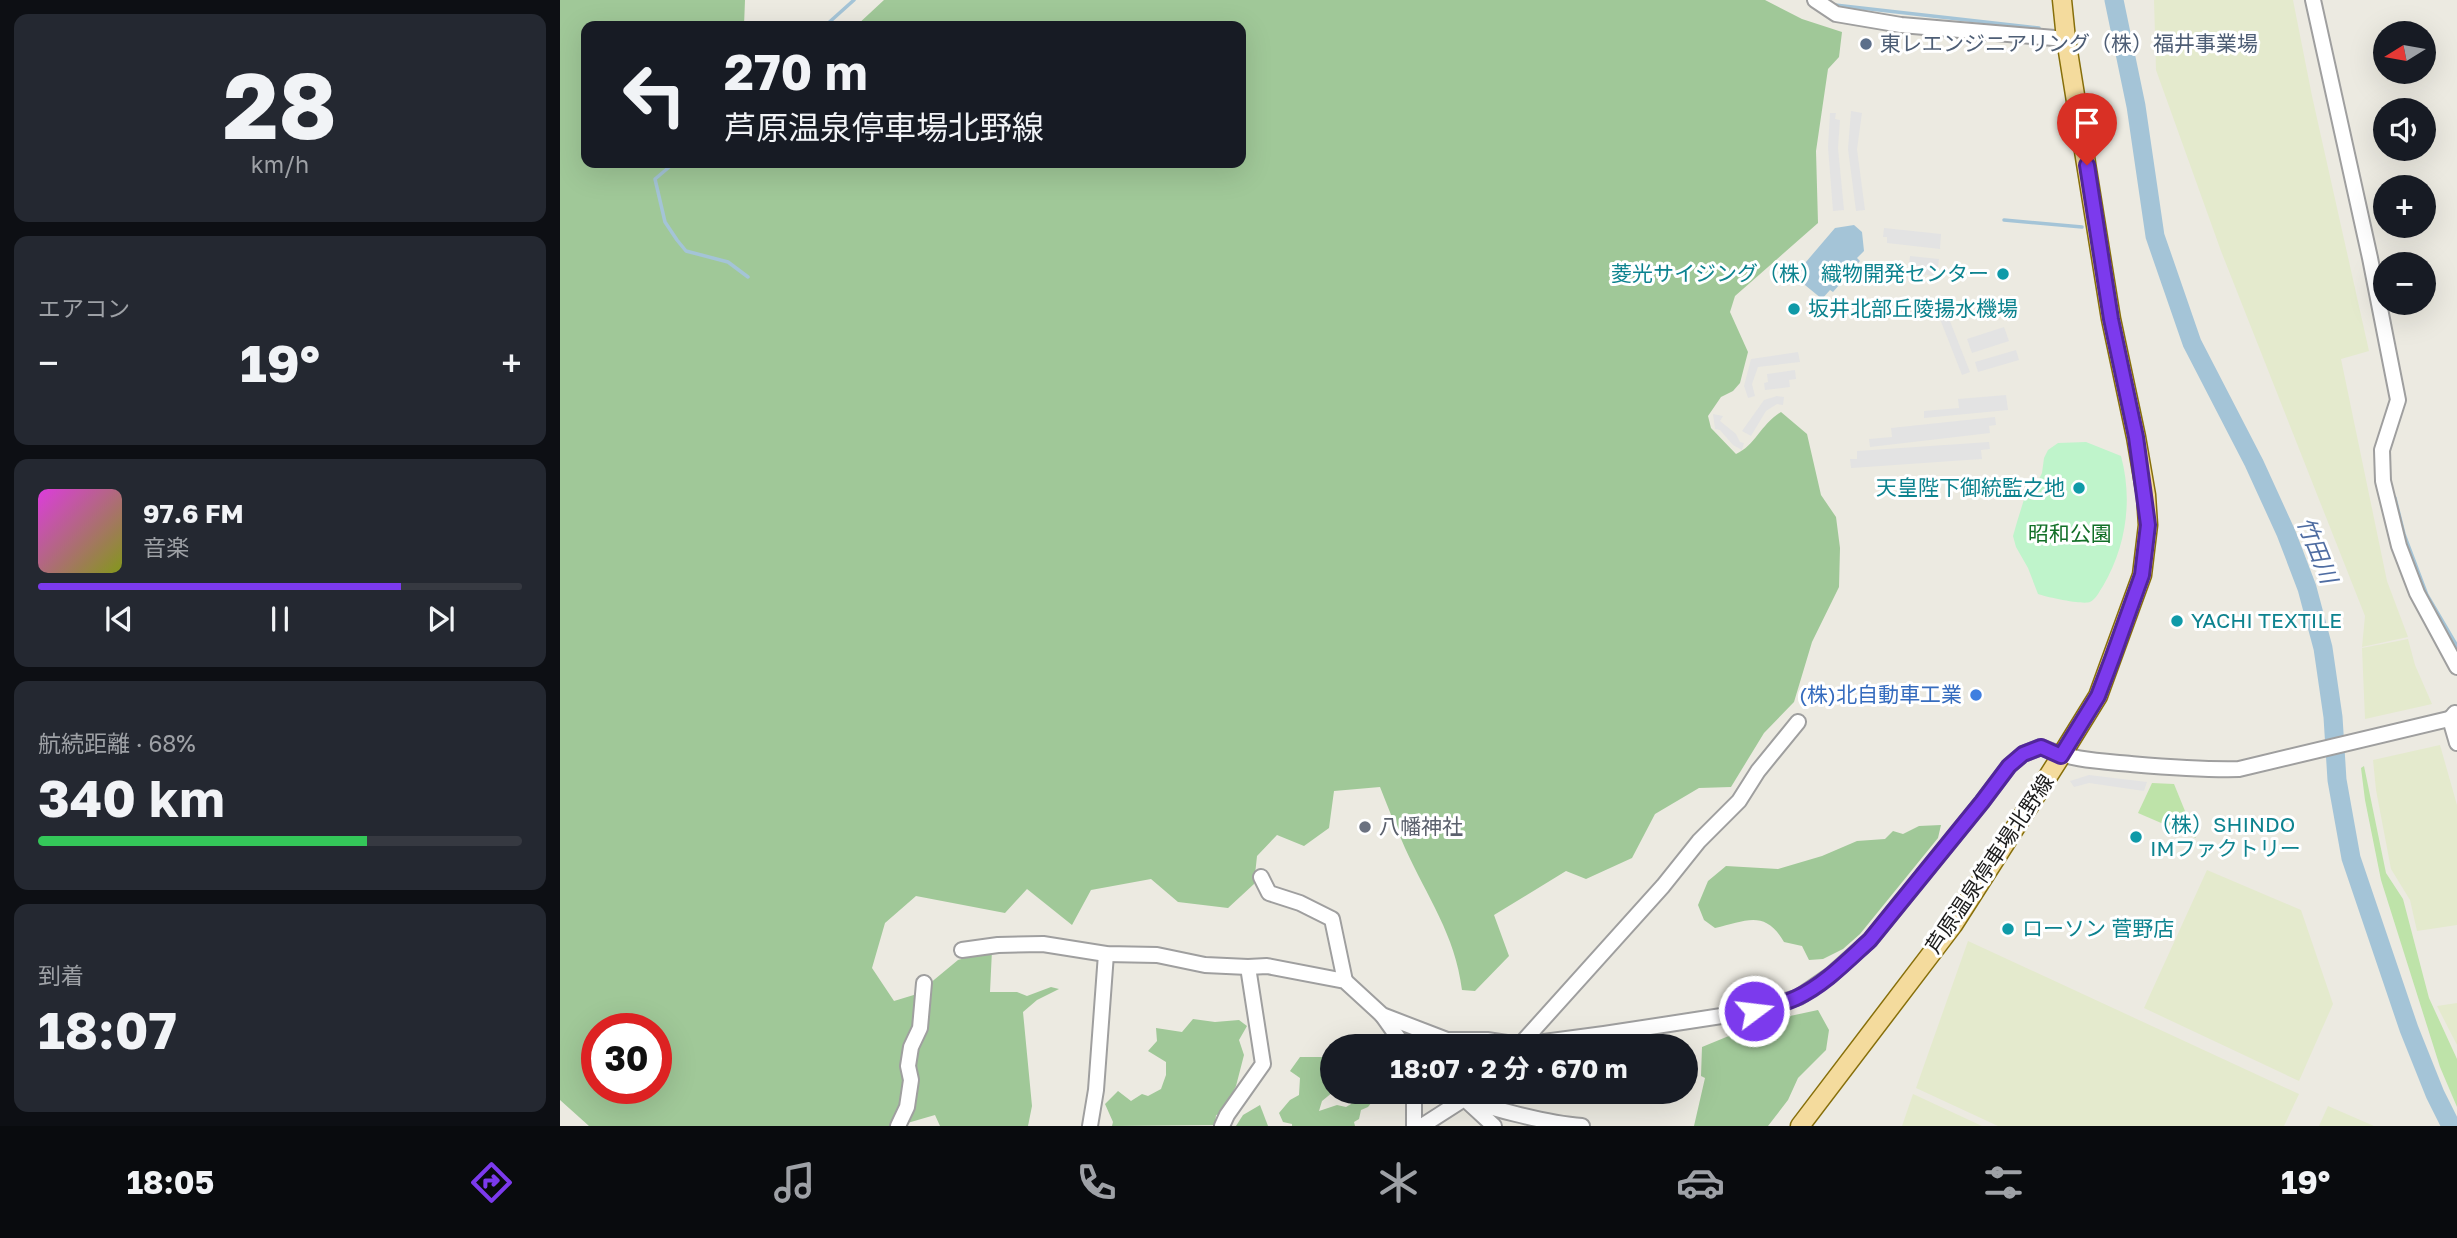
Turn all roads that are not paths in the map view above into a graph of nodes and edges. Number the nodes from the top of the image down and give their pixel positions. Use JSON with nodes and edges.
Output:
{"nodes":[{"id":1,"x":1815,"y":0,"type":"edge"},
{"id":2,"x":2062,"y":0,"type":"edge"},
{"id":3,"x":2313,"y":0,"type":"edge"},
{"id":4,"x":2066,"y":38,"type":"junction"},
{"id":5,"x":2457,"y":667,"type":"edge"},
{"id":6,"x":2455,"y":716,"type":"edge"},
{"id":7,"x":1798,"y":722,"type":"dead end"},
{"id":8,"x":2457,"y":743,"type":"edge"},
{"id":9,"x":2061,"y":756,"type":"junction"},
{"id":10,"x":1261,"y":877,"type":"dead end"},
{"id":11,"x":962,"y":950,"type":"dead end"},
{"id":12,"x":1106,"y":954,"type":"junction"},
{"id":13,"x":1248,"y":967,"type":"junction"},
{"id":14,"x":1345,"y":981,"type":"junction"},
{"id":15,"x":924,"y":983,"type":"dead end"},
{"id":16,"x":1382,"y":1015,"type":"junction"},
{"id":17,"x":1395,"y":1034,"type":"edge"},
{"id":18,"x":1431,"y":1034,"type":"edge"},
{"id":19,"x":1531,"y":1034,"type":"edge"},
{"id":20,"x":1604,"y":1034,"type":"edge"},
{"id":21,"x":1414,"y":1104,"type":"edge"},
{"id":22,"x":1452,"y":1104,"type":"edge"},
{"id":23,"x":1473,"y":1104,"type":"edge"},
{"id":24,"x":1492,"y":1104,"type":"edge"},
{"id":25,"x":898,"y":1126,"type":"edge"},
{"id":26,"x":1090,"y":1126,"type":"edge"},
{"id":27,"x":1222,"y":1126,"type":"edge"},
{"id":28,"x":1414,"y":1126,"type":"edge"},
{"id":29,"x":1422,"y":1126,"type":"edge"},
{"id":30,"x":1494,"y":1126,"type":"edge"},
{"id":31,"x":1582,"y":1126,"type":"edge"},
{"id":32,"x":1800,"y":1126,"type":"edge"}],
"edges":[{"from":1,"to":4,"type":"street"},
{"from":2,"to":4,"type":"main road","name":"芦原温泉停車場北野線"},
{"from":3,"to":5,"type":"street"},
{"from":4,"to":9,"type":"main road","name":"芦原温泉停車場北野線"},
{"from":6,"to":8,"type":"street"},
{"from":6,"to":9,"type":"street"},
{"from":7,"to":19,"type":"street"},
{"from":9,"to":20,"type":"street"},
{"from":9,"to":32,"type":"main road","name":"芦原温泉停車場北野線"},
{"from":10,"to":14,"type":"street"},
{"from":11,"to":12,"type":"street"},
{"from":12,"to":13,"type":"street"},
{"from":12,"to":26,"type":"street"},
{"from":13,"to":14,"type":"street"},
{"from":13,"to":27,"type":"street"},
{"from":14,"to":16,"type":"street"},
{"from":15,"to":25,"type":"street"},
{"from":16,"to":17,"type":"street"},
{"from":16,"to":18,"type":"street"},
{"from":21,"to":28,"type":"street"},
{"from":22,"to":29,"type":"street"},
{"from":23,"to":30,"type":"street"},
{"from":24,"to":31,"type":"street"}]}
